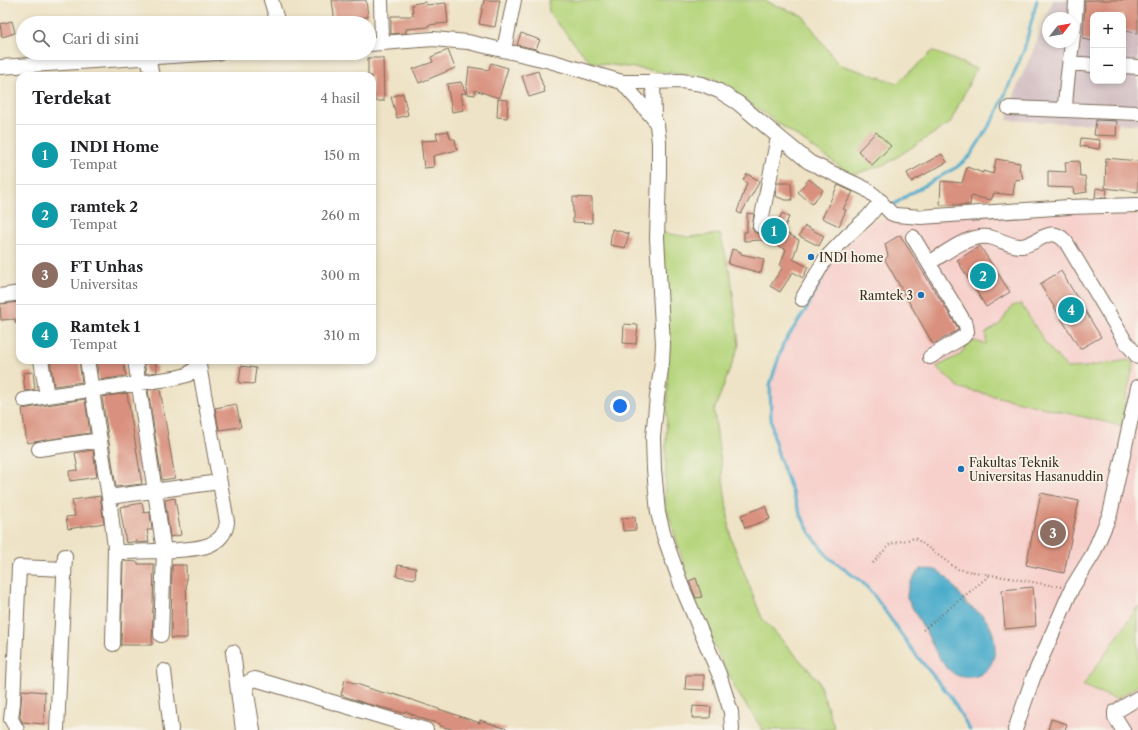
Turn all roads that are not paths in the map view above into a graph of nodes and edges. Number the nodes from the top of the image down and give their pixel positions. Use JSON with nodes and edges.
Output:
{"nodes":[{"id":1,"x":271,"y":0,"type":"edge"},
{"id":2,"x":381,"y":0,"type":"edge"},
{"id":3,"x":514,"y":0,"type":"edge"},
{"id":4,"x":1076,"y":0,"type":"edge"},
{"id":5,"x":276,"y":16,"type":"edge"},
{"id":6,"x":376,"y":44,"type":"edge"},
{"id":7,"x":504,"y":50,"type":"junction"},
{"id":8,"x":128,"y":60,"type":"edge"},
{"id":9,"x":149,"y":60,"type":"edge"},
{"id":10,"x":1070,"y":63,"type":"junction"},
{"id":11,"x":1090,"y":65,"type":"edge"},
{"id":12,"x":1126,"y":66,"type":"edge"},
{"id":13,"x":0,"y":67,"type":"edge"},
{"id":14,"x":1138,"y":67,"type":"edge"},
{"id":15,"x":151,"y":72,"type":"edge"},
{"id":16,"x":622,"y":82,"type":"junction"},
{"id":17,"x":653,"y":82,"type":"junction"},
{"id":18,"x":1008,"y":108,"type":"dead end"},
{"id":19,"x":1065,"y":110,"type":"junction"},
{"id":20,"x":1138,"y":113,"type":"edge"},
{"id":21,"x":654,"y":119,"type":"junction"},
{"id":22,"x":778,"y":137,"type":"junction"},
{"id":23,"x":1138,"y":205,"type":"edge"},
{"id":24,"x":886,"y":206,"type":"junction"},
{"id":25,"x":760,"y":226,"type":"dead end"},
{"id":26,"x":913,"y":237,"type":"dead end"},
{"id":27,"x":928,"y":264,"type":"junction"},
{"id":28,"x":16,"y":294,"type":"edge"},
{"id":29,"x":0,"y":296,"type":"edge"},
{"id":30,"x":802,"y":300,"type":"dead end"},
{"id":31,"x":930,"y":356,"type":"dead end"},
{"id":32,"x":1138,"y":357,"type":"edge"},
{"id":33,"x":42,"y":364,"type":"edge"},
{"id":34,"x":88,"y":364,"type":"edge"},
{"id":35,"x":136,"y":364,"type":"edge"},
{"id":36,"x":197,"y":364,"type":"edge"},
{"id":37,"x":198,"y":364,"type":"edge"},
{"id":38,"x":138,"y":384,"type":"junction"},
{"id":39,"x":1138,"y":387,"type":"edge"},
{"id":40,"x":92,"y":390,"type":"junction"},
{"id":41,"x":47,"y":396,"type":"junction"},
{"id":42,"x":24,"y":400,"type":"dead end"},
{"id":43,"x":1138,"y":422,"type":"edge"},
{"id":44,"x":100,"y":440,"type":"junction"},
{"id":45,"x":39,"y":449,"type":"dead end"},
{"id":46,"x":219,"y":482,"type":"junction"},
{"id":47,"x":155,"y":491,"type":"junction"},
{"id":48,"x":109,"y":497,"type":"junction"},
{"id":49,"x":164,"y":551,"type":"junction"},
{"id":50,"x":115,"y":552,"type":"junction"},
{"id":51,"x":161,"y":635,"type":"dead end"},
{"id":52,"x":113,"y":644,"type":"dead end"},
{"id":53,"x":233,"y":652,"type":"dead end"},
{"id":54,"x":164,"y":671,"type":"dead end"},
{"id":55,"x":1138,"y":698,"type":"edge"},
{"id":56,"x":17,"y":730,"type":"edge"},
{"id":57,"x":57,"y":730,"type":"edge"},
{"id":58,"x":171,"y":730,"type":"edge"},
{"id":59,"x":243,"y":730,"type":"edge"},
{"id":60,"x":254,"y":730,"type":"edge"},
{"id":61,"x":426,"y":730,"type":"edge"},
{"id":62,"x":732,"y":730,"type":"edge"},
{"id":63,"x":1015,"y":730,"type":"edge"},
{"id":64,"x":1024,"y":730,"type":"edge"},
{"id":65,"x":1123,"y":730,"type":"edge"}],
"edges":[{"from":1,"to":5,"type":"street"},
{"from":2,"to":6,"type":"street"},
{"from":3,"to":7,"type":"street"},
{"from":4,"to":10,"type":"street"},
{"from":6,"to":7,"type":"street"},
{"from":7,"to":16,"type":"street"},
{"from":8,"to":13,"type":"street"},
{"from":9,"to":15,"type":"street"},
{"from":10,"to":11,"type":"street"},
{"from":10,"to":19,"type":"street"},
{"from":12,"to":14,"type":"street"},
{"from":16,"to":17,"type":"street"},
{"from":16,"to":21,"type":"street"},
{"from":17,"to":21,"type":"street"},
{"from":17,"to":22,"type":"street"},
{"from":18,"to":19,"type":"street"},
{"from":19,"to":20,"type":"street"},
{"from":21,"to":62,"type":"street"},
{"from":22,"to":24,"type":"street"},
{"from":22,"to":25,"type":"street"},
{"from":23,"to":24,"type":"street"},
{"from":24,"to":30,"type":"street"},
{"from":26,"to":27,"type":"street"},
{"from":27,"to":31,"type":"street"},
{"from":27,"to":32,"type":"street"},
{"from":28,"to":29,"type":"street"},
{"from":33,"to":41,"type":"street"},
{"from":34,"to":40,"type":"street"},
{"from":35,"to":38,"type":"street"},
{"from":36,"to":38,"type":"street"},
{"from":37,"to":46,"type":"street"},
{"from":38,"to":40,"type":"street"},
{"from":38,"to":47,"type":"street"},
{"from":39,"to":63,"type":"street"},
{"from":40,"to":41,"type":"street"},
{"from":40,"to":44,"type":"street"},
{"from":41,"to":42,"type":"street"},
{"from":43,"to":64,"type":"street"},
{"from":44,"to":45,"type":"street"},
{"from":44,"to":48,"type":"street"},
{"from":46,"to":47,"type":"street"},
{"from":46,"to":49,"type":"street"},
{"from":47,"to":48,"type":"street"},
{"from":47,"to":49,"type":"street"},
{"from":48,"to":50,"type":"street"},
{"from":49,"to":50,"type":"street"},
{"from":49,"to":51,"type":"street"},
{"from":50,"to":52,"type":"street"},
{"from":53,"to":59,"type":"street"},
{"from":54,"to":58,"type":"street"},
{"from":55,"to":65,"type":"street"},
{"from":56,"to":57,"type":"street"},
{"from":60,"to":61,"type":"street"}]}
